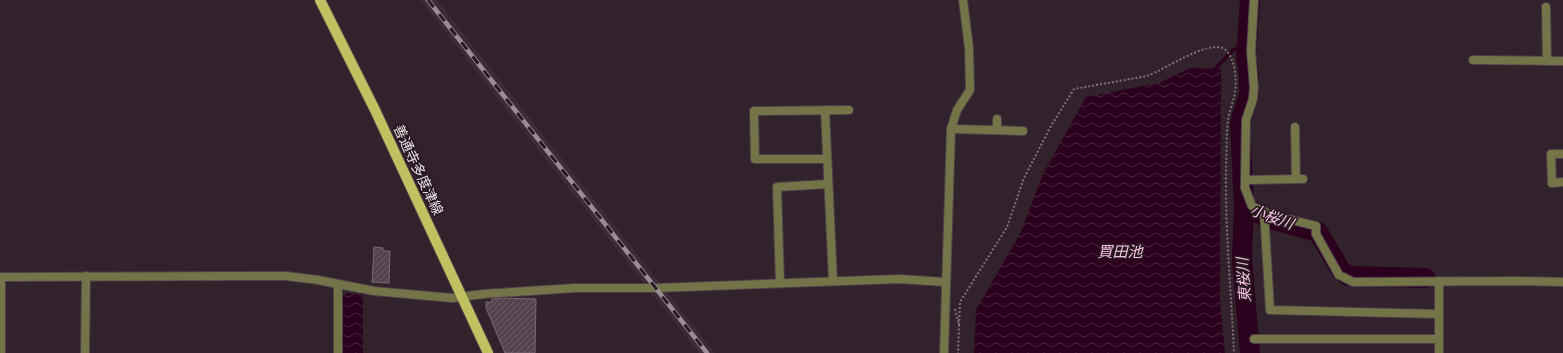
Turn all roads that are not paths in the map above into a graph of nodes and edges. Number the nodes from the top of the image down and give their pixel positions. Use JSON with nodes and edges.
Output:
{"nodes":[{"id":1,"x":320,"y":0,"type":"edge"},
{"id":2,"x":963,"y":0,"type":"edge"},
{"id":3,"x":1254,"y":0,"type":"edge"},
{"id":4,"x":1546,"y":7,"type":"dead end"},
{"id":5,"x":1473,"y":60,"type":"dead end"},
{"id":6,"x":1546,"y":61,"type":"junction"},
{"id":7,"x":1563,"y":61,"type":"edge"},
{"id":8,"x":825,"y":110,"type":"junction"},
{"id":9,"x":849,"y":110,"type":"dead end"},
{"id":10,"x":997,"y":119,"type":"dead end"},
{"id":11,"x":1295,"y":127,"type":"dead end"},
{"id":12,"x":951,"y":129,"type":"junction"},
{"id":13,"x":997,"y":130,"type":"junction"},
{"id":14,"x":1023,"y":130,"type":"dead end"},
{"id":15,"x":1563,"y":154,"type":"edge"},
{"id":16,"x":827,"y":158,"type":"junction"},
{"id":17,"x":1245,"y":180,"type":"junction"},
{"id":18,"x":1563,"y":182,"type":"edge"},
{"id":19,"x":828,"y":184,"type":"junction"},
{"id":20,"x":1264,"y":215,"type":"junction"},
{"id":21,"x":86,"y":276,"type":"junction"},
{"id":22,"x":1,"y":277,"type":"edge"},
{"id":23,"x":1438,"y":281,"type":"junction"},
{"id":24,"x":833,"y":282,"type":"junction"},
{"id":25,"x":946,"y":282,"type":"junction"},
{"id":26,"x":1563,"y":282,"type":"edge"},
{"id":27,"x":780,"y":284,"type":"junction"},
{"id":28,"x":338,"y":285,"type":"junction"},
{"id":29,"x":463,"y":296,"type":"junction"},
{"id":30,"x":1438,"y":314,"type":"junction"},
{"id":31,"x":1254,"y":339,"type":"dead end"},
{"id":32,"x":1439,"y":339,"type":"junction"},
{"id":33,"x":1,"y":353,"type":"edge"},
{"id":34,"x":85,"y":353,"type":"edge"},
{"id":35,"x":338,"y":353,"type":"edge"},
{"id":36,"x":488,"y":353,"type":"edge"},
{"id":37,"x":944,"y":353,"type":"edge"},
{"id":38,"x":1439,"y":353,"type":"edge"}],
"edges":[{"from":1,"to":29,"type":"main road","name":"善通寺多度津線"},
{"from":2,"to":12,"type":"street"},
{"from":3,"to":17,"type":"street"},
{"from":4,"to":6,"type":"street"},
{"from":5,"to":6,"type":"street"},
{"from":6,"to":7,"type":"street"},
{"from":8,"to":9,"type":"street"},
{"from":8,"to":16,"type":"street"},
{"from":8,"to":16,"type":"street"},
{"from":10,"to":13,"type":"street"},
{"from":11,"to":17,"type":"street"},
{"from":12,"to":13,"type":"street"},
{"from":12,"to":25,"type":"street"},
{"from":13,"to":14,"type":"street"},
{"from":15,"to":18,"type":"street"},
{"from":16,"to":19,"type":"street"},
{"from":17,"to":20,"type":"street"},
{"from":19,"to":24,"type":"street"},
{"from":19,"to":27,"type":"street"},
{"from":20,"to":23,"type":"street"},
{"from":20,"to":30,"type":"street"},
{"from":21,"to":22,"type":"street"},
{"from":21,"to":28,"type":"street"},
{"from":21,"to":34,"type":"street"},
{"from":22,"to":33,"type":"street"},
{"from":23,"to":26,"type":"street"},
{"from":23,"to":30,"type":"street"},
{"from":24,"to":25,"type":"street"},
{"from":24,"to":27,"type":"street"},
{"from":25,"to":37,"type":"street"},
{"from":27,"to":29,"type":"street"},
{"from":28,"to":29,"type":"street"},
{"from":28,"to":35,"type":"street"},
{"from":29,"to":36,"type":"main road","name":"善通寺多度津線"},
{"from":30,"to":32,"type":"street"},
{"from":31,"to":32,"type":"street"},
{"from":32,"to":38,"type":"street"}]}
